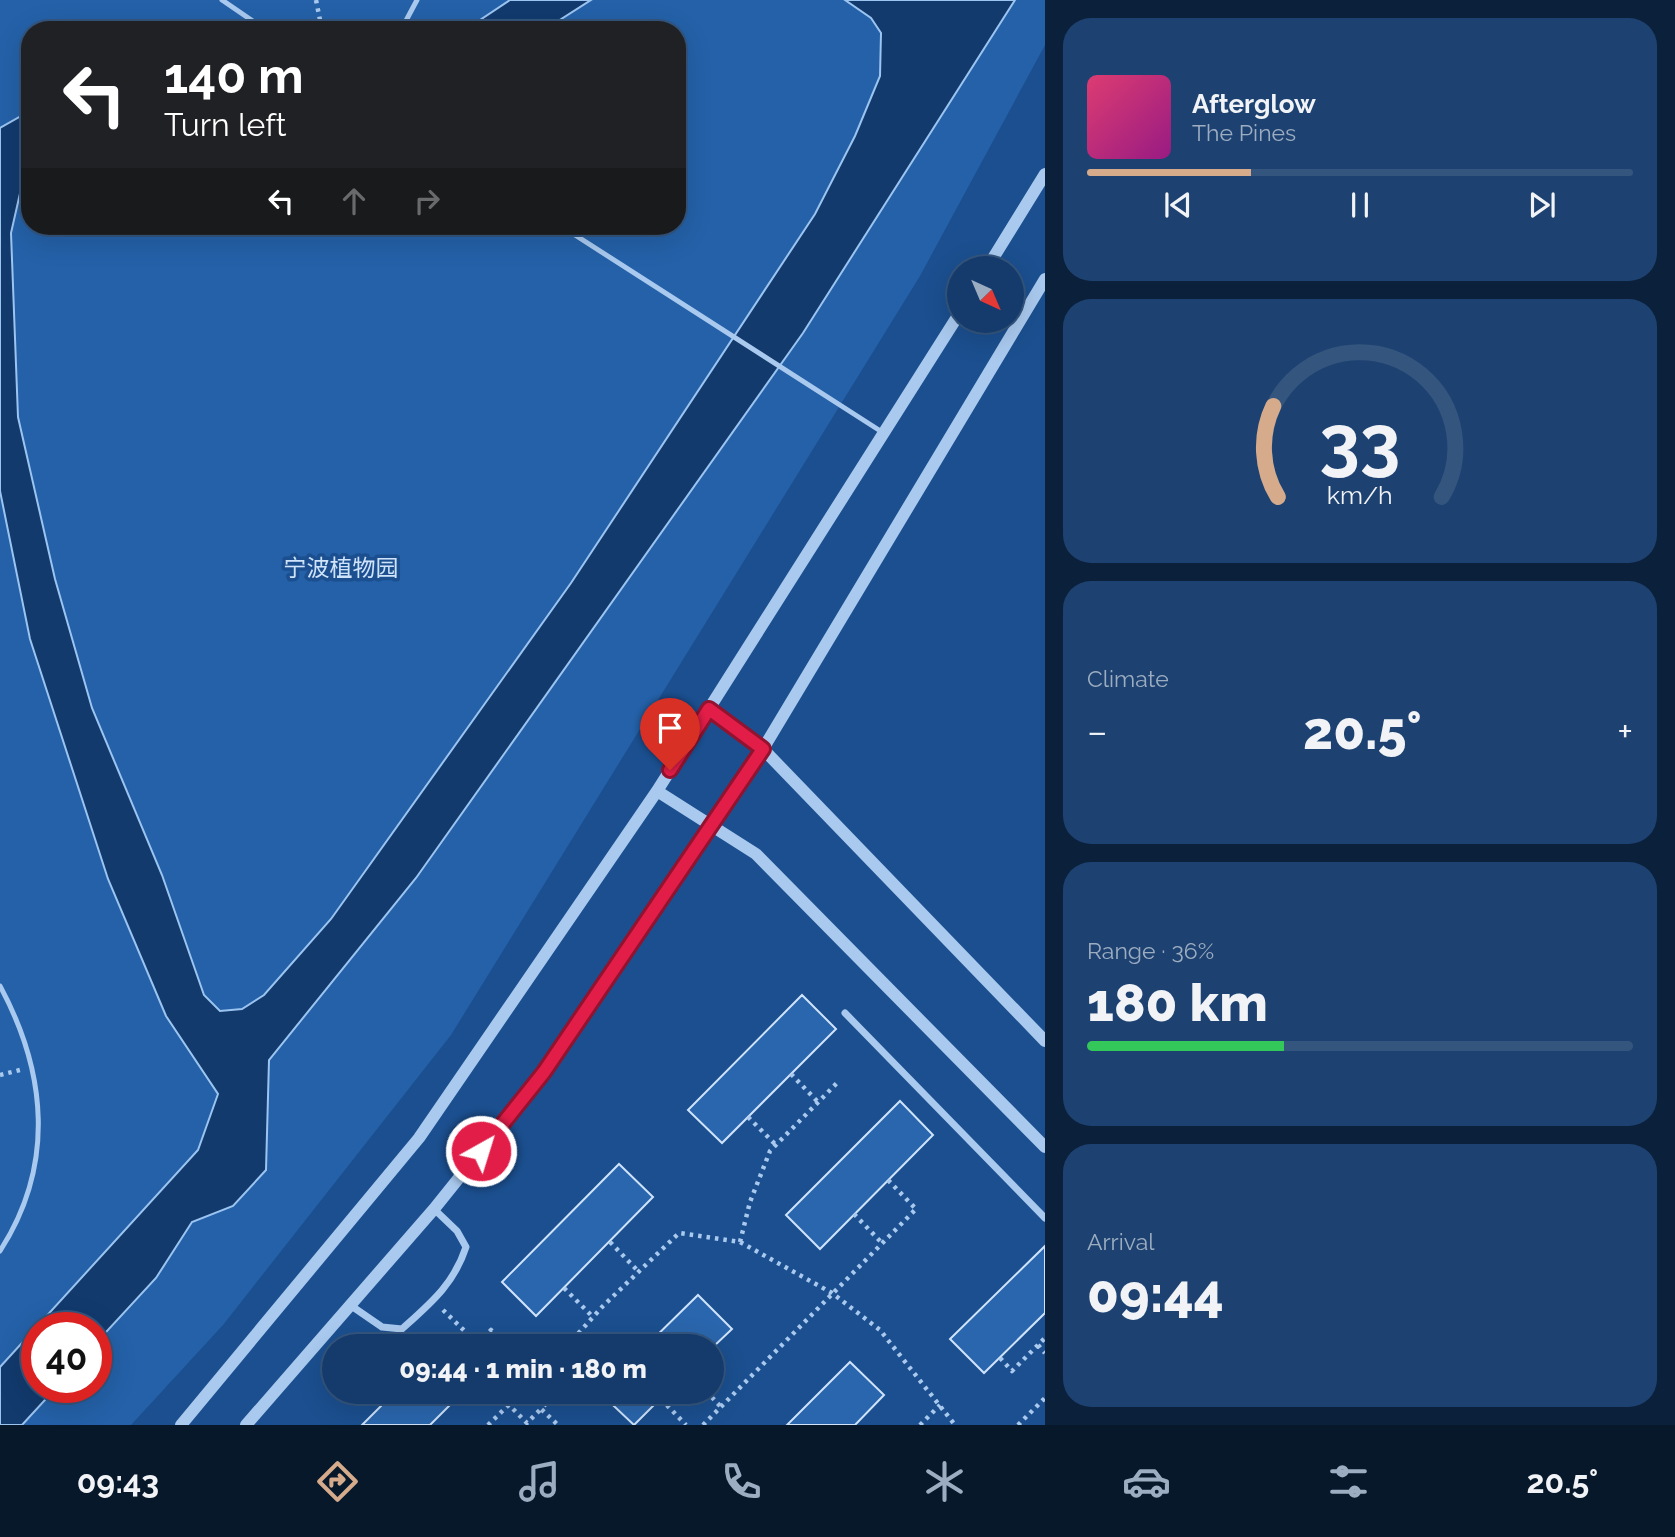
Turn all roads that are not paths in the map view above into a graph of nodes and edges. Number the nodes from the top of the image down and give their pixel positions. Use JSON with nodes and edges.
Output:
{"nodes":[{"id":1,"x":222,"y":0,"type":"edge"},
{"id":2,"x":418,"y":0,"type":"edge"},
{"id":3,"x":253,"y":21,"type":"edge"},
{"id":4,"x":406,"y":21,"type":"edge"},
{"id":5,"x":1045,"y":174,"type":"edge"},
{"id":6,"x":575,"y":235,"type":"edge"},
{"id":7,"x":994,"y":256,"type":"edge"},
{"id":8,"x":1045,"y":279,"type":"edge"},
{"id":9,"x":947,"y":333,"type":"edge"},
{"id":10,"x":885,"y":434,"type":"junction"},
{"id":11,"x":709,"y":709,"type":"junction"},
{"id":12,"x":763,"y":749,"type":"junction"},
{"id":13,"x":657,"y":791,"type":"junction"},
{"id":14,"x":711,"y":826,"type":"junction"},
{"id":15,"x":0,"y":986,"type":"edge"},
{"id":16,"x":845,"y":1013,"type":"dead end"},
{"id":17,"x":1045,"y":1041,"type":"edge"},
{"id":18,"x":1045,"y":1147,"type":"edge"},
{"id":19,"x":433,"y":1209,"type":"junction"},
{"id":20,"x":1045,"y":1219,"type":"edge"},
{"id":21,"x":0,"y":1251,"type":"edge"},
{"id":22,"x":350,"y":1306,"type":"junction"},
{"id":23,"x":181,"y":1425,"type":"edge"},
{"id":24,"x":246,"y":1425,"type":"edge"}],
"edges":[{"from":1,"to":3,"type":"lane"},
{"from":2,"to":4,"type":"lane"},
{"from":5,"to":7,"type":"street"},
{"from":6,"to":10,"type":"lane"},
{"from":8,"to":12,"type":"street"},
{"from":9,"to":10,"type":"street"},
{"from":10,"to":11,"type":"street"},
{"from":11,"to":12,"type":"street"},
{"from":11,"to":13,"type":"street"},
{"from":12,"to":14,"type":"street"},
{"from":12,"to":17,"type":"street"},
{"from":13,"to":14,"type":"street"},
{"from":13,"to":23,"type":"street"},
{"from":14,"to":18,"type":"street"},
{"from":14,"to":19,"type":"street"},
{"from":15,"to":21,"type":"lane"},
{"from":16,"to":20,"type":"street"},
{"from":19,"to":22,"type":"street"},
{"from":19,"to":22,"type":"street"},
{"from":22,"to":24,"type":"street"}]}
